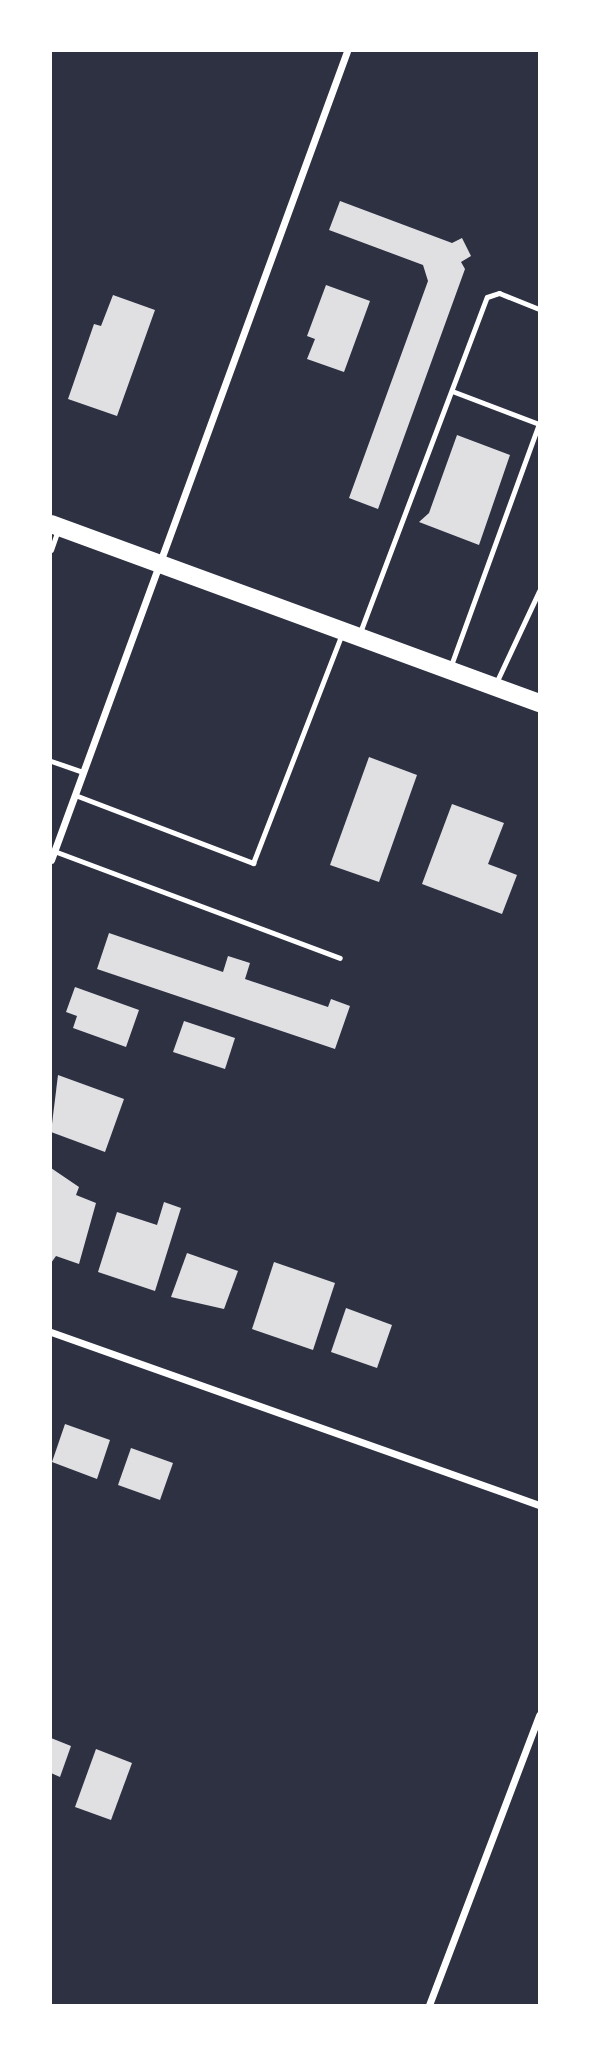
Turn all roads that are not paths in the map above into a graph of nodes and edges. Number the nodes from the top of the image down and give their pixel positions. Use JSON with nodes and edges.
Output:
{"nodes":[{"id":1,"x":347,"y":51,"type":"edge"},
{"id":2,"x":539,"y":309,"type":"edge"},
{"id":3,"x":452,"y":391,"type":"junction"},
{"id":4,"x":539,"y":423,"type":"edge"},
{"id":5,"x":55,"y":526,"type":"edge"},
{"id":6,"x":51,"y":550,"type":"edge"},
{"id":7,"x":159,"y":564,"type":"junction"},
{"id":8,"x":539,"y":591,"type":"edge"},
{"id":9,"x":350,"y":634,"type":"junction"},
{"id":10,"x":449,"y":671,"type":"junction"},
{"id":11,"x":495,"y":687,"type":"junction"},
{"id":12,"x":539,"y":704,"type":"edge"},
{"id":13,"x":51,"y":761,"type":"edge"},
{"id":14,"x":83,"y":772,"type":"junction"},
{"id":15,"x":75,"y":794,"type":"junction"},
{"id":16,"x":52,"y":856,"type":"edge"},
{"id":17,"x":340,"y":958,"type":"dead end"},
{"id":18,"x":51,"y":1332,"type":"edge"},
{"id":19,"x":539,"y":1505,"type":"edge"},
{"id":20,"x":539,"y":1716,"type":"edge"},
{"id":21,"x":429,"y":2005,"type":"edge"}],
"edges":[{"from":1,"to":7,"type":"street"},
{"from":2,"to":3,"type":"lane"},
{"from":3,"to":4,"type":"lane"},
{"from":3,"to":9,"type":"lane"},
{"from":4,"to":10,"type":"lane"},
{"from":5,"to":6,"type":"lane"},
{"from":5,"to":7,"type":"main road"},
{"from":7,"to":9,"type":"main road"},
{"from":7,"to":14,"type":"street"},
{"from":8,"to":11,"type":"lane"},
{"from":9,"to":10,"type":"main road"},
{"from":9,"to":15,"type":"lane"},
{"from":10,"to":11,"type":"main road"},
{"from":11,"to":12,"type":"main road"},
{"from":13,"to":14,"type":"lane"},
{"from":14,"to":15,"type":"street"},
{"from":15,"to":16,"type":"street"},
{"from":16,"to":17,"type":"lane"},
{"from":18,"to":19,"type":"street"},
{"from":20,"to":21,"type":"street"}]}
